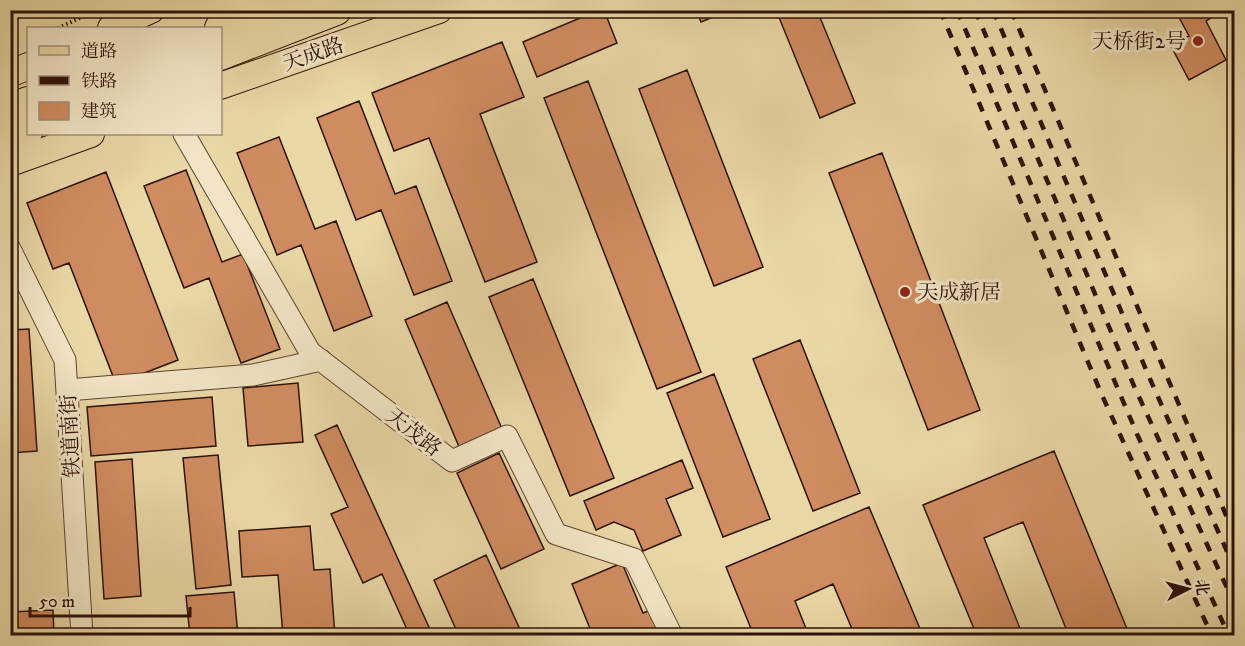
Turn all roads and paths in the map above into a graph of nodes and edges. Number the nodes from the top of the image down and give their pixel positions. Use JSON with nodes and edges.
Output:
{"nodes":[{"id":1,"x":95,"y":10,"type":"edge"},
{"id":2,"x":151,"y":10,"type":"edge"},
{"id":3,"x":267,"y":10,"type":"edge"},
{"id":4,"x":336,"y":10,"type":"edge"},
{"id":5,"x":440,"y":10,"type":"edge"},
{"id":6,"x":60,"y":27,"type":"edge"},
{"id":7,"x":113,"y":27,"type":"edge"},
{"id":8,"x":222,"y":27,"type":"edge"},
{"id":9,"x":222,"y":54,"type":"edge"},
{"id":10,"x":27,"y":66,"type":"edge"},
{"id":11,"x":10,"y":74,"type":"edge"},
{"id":12,"x":222,"y":85,"type":"edge"},
{"id":13,"x":27,"y":102,"type":"edge"},
{"id":14,"x":10,"y":109,"type":"edge"},
{"id":15,"x":27,"y":130,"type":"edge"},
{"id":16,"x":88,"y":135,"type":"edge"},
{"id":17,"x":185,"y":135,"type":"edge"},
{"id":18,"x":10,"y":137,"type":"edge"},
{"id":19,"x":10,"y":163,"type":"edge"},
{"id":20,"x":10,"y":249,"type":"edge"},
{"id":21,"x":321,"y":360,"type":"junction"},
{"id":22,"x":67,"y":390,"type":"junction"},
{"id":23,"x":82,"y":636,"type":"edge"},
{"id":24,"x":672,"y":636,"type":"edge"}],
"edges":[{"from":1,"to":6,"type":"path"},
{"from":2,"to":7,"type":"main road"},
{"from":3,"to":8,"type":"highway"},
{"from":4,"to":9,"type":"highway","name":"天成路"},
{"from":5,"to":12,"type":"main road","name":"天成路"},
{"from":10,"to":11,"type":"main road"},
{"from":13,"to":14,"type":"highway"},
{"from":15,"to":18,"type":"highway"},
{"from":16,"to":19,"type":"main road"},
{"from":17,"to":21,"type":"street","name":"天茂路"},
{"from":20,"to":22,"type":"street","name":"铁道南街"},
{"from":21,"to":22,"type":"street"},
{"from":21,"to":24,"type":"street","name":"天茂路"},
{"from":22,"to":23,"type":"street","name":"铁道南街"}]}
